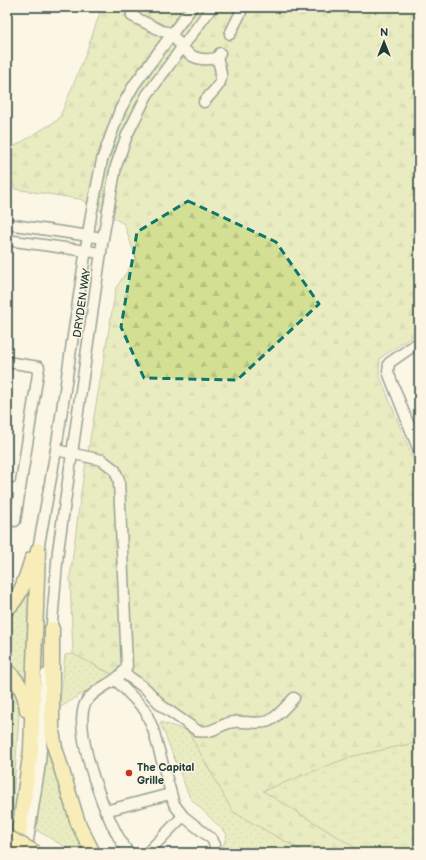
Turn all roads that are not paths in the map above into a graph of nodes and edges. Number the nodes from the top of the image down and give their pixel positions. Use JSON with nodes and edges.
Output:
{"nodes":[{"id":1,"x":132,"y":7,"type":"edge"},
{"id":2,"x":192,"y":7,"type":"edge"},
{"id":3,"x":212,"y":7,"type":"edge"},
{"id":4,"x":238,"y":7,"type":"edge"},
{"id":5,"x":171,"y":34,"type":"junction"},
{"id":6,"x":230,"y":34,"type":"dead end"},
{"id":7,"x":183,"y":50,"type":"junction"},
{"id":8,"x":204,"y":102,"type":"dead end"},
{"id":9,"x":7,"y":224,"type":"edge"},
{"id":10,"x":88,"y":236,"type":"junction"},
{"id":11,"x":103,"y":238,"type":"junction"},
{"id":12,"x":7,"y":240,"type":"edge"},
{"id":13,"x":86,"y":251,"type":"junction"},
{"id":14,"x":101,"y":254,"type":"junction"},
{"id":15,"x":419,"y":342,"type":"edge"},
{"id":16,"x":7,"y":362,"type":"edge"},
{"id":17,"x":56,"y":450,"type":"junction"},
{"id":18,"x":419,"y":451,"type":"edge"},
{"id":19,"x":72,"y":452,"type":"junction"},
{"id":20,"x":19,"y":488,"type":"junction"},
{"id":21,"x":7,"y":489,"type":"edge"},
{"id":22,"x":14,"y":521,"type":"dead end"},
{"id":23,"x":38,"y":550,"type":"junction"},
{"id":24,"x":7,"y":609,"type":"edge"},
{"id":25,"x":52,"y":629,"type":"junction"},
{"id":26,"x":7,"y":671,"type":"edge"},
{"id":27,"x":124,"y":673,"type":"junction"},
{"id":28,"x":116,"y":680,"type":"junction"},
{"id":29,"x":294,"y":698,"type":"dead end"},
{"id":30,"x":29,"y":772,"type":"junction"},
{"id":31,"x":170,"y":794,"type":"junction"},
{"id":32,"x":106,"y":811,"type":"junction"},
{"id":33,"x":182,"y":816,"type":"junction"},
{"id":34,"x":7,"y":837,"type":"edge"},
{"id":35,"x":16,"y":853,"type":"edge"},
{"id":36,"x":26,"y":853,"type":"edge"},
{"id":37,"x":36,"y":853,"type":"edge"},
{"id":38,"x":93,"y":853,"type":"edge"},
{"id":39,"x":129,"y":853,"type":"edge"},
{"id":40,"x":147,"y":853,"type":"edge"},
{"id":41,"x":214,"y":853,"type":"edge"}],
"edges":[{"from":1,"to":5,"type":"street"},
{"from":2,"to":5,"type":"street","name":"DRYDEN WAY"},
{"from":3,"to":7,"type":"street","name":"DRYDEN WAY"},
{"from":4,"to":6,"type":"street"},
{"from":5,"to":7,"type":"street"},
{"from":5,"to":10,"type":"street","name":"DRYDEN WAY"},
{"from":7,"to":8,"type":"street"},
{"from":7,"to":11,"type":"street","name":"DRYDEN WAY"},
{"from":9,"to":10,"type":"street"},
{"from":10,"to":11,"type":"street"},
{"from":10,"to":13,"type":"street","name":"DRYDEN WAY"},
{"from":11,"to":14,"type":"street","name":"DRYDEN WAY"},
{"from":12,"to":13,"type":"street"},
{"from":13,"to":14,"type":"street"},
{"from":13,"to":17,"type":"street","name":"DRYDEN WAY"},
{"from":14,"to":19,"type":"street","name":"DRYDEN WAY"},
{"from":15,"to":18,"type":"street"},
{"from":16,"to":20,"type":"street"},
{"from":17,"to":19,"type":"street"},
{"from":17,"to":23,"type":"street","name":"DRYDEN WAY"},
{"from":19,"to":25,"type":"street","name":"DRYDEN WAY"},
{"from":19,"to":27,"type":"street"},
{"from":20,"to":21,"type":"street"},
{"from":20,"to":22,"type":"street"},
{"from":23,"to":24,"type":"highway"},
{"from":23,"to":30,"type":"highway"},
{"from":25,"to":36,"type":"street","name":"DRYDEN WAY"},
{"from":25,"to":38,"type":"highway"},
{"from":26,"to":30,"type":"highway"},
{"from":27,"to":28,"type":"street"},
{"from":27,"to":29,"type":"street"},
{"from":28,"to":31,"type":"street"},
{"from":28,"to":32,"type":"street"},
{"from":30,"to":35,"type":"highway"},
{"from":31,"to":32,"type":"street"},
{"from":31,"to":33,"type":"street"},
{"from":32,"to":39,"type":"street"},
{"from":33,"to":40,"type":"street"},
{"from":33,"to":41,"type":"street"},
{"from":34,"to":37,"type":"highway","bridge":true}]}
